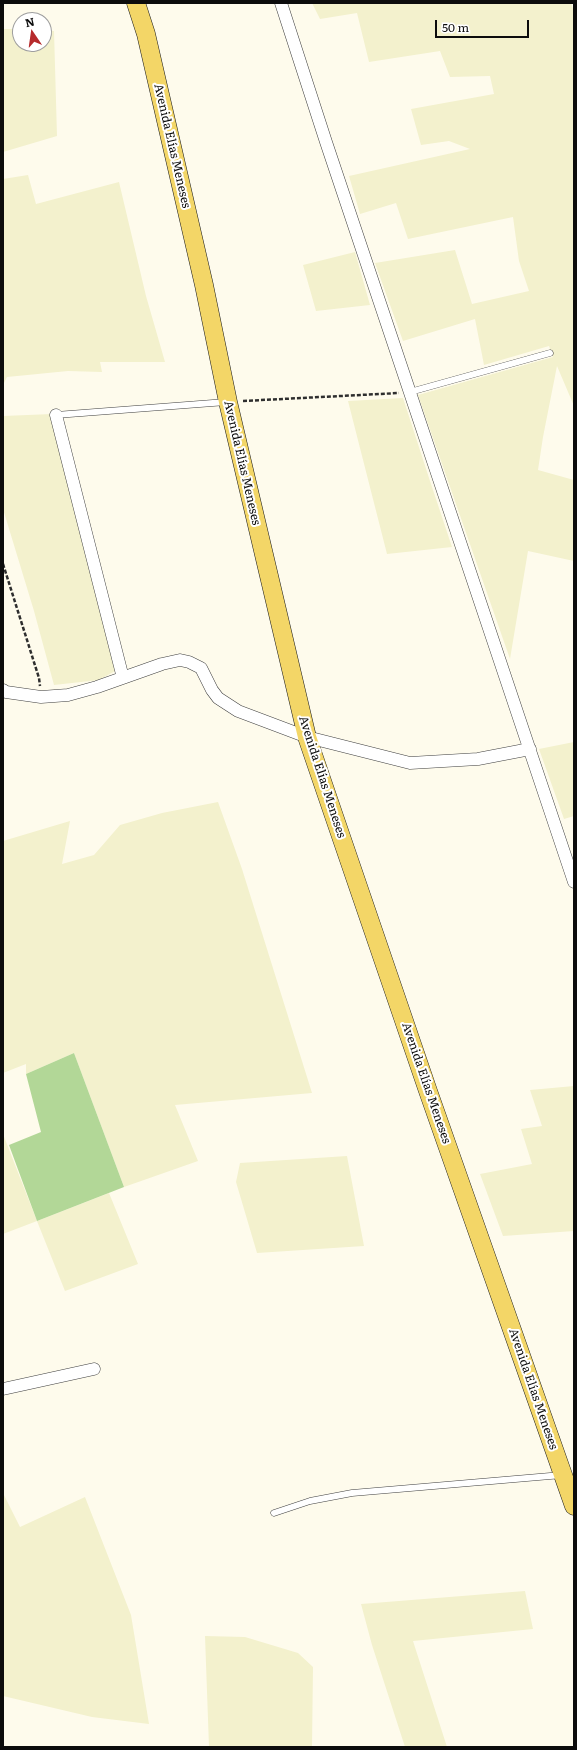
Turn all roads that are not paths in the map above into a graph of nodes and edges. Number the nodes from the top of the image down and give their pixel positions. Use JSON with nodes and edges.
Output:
{"nodes":[{"id":1,"x":136,"y":3,"type":"edge"},
{"id":2,"x":281,"y":3,"type":"edge"},
{"id":3,"x":550,"y":353,"type":"dead end"},
{"id":4,"x":410,"y":392,"type":"junction"},
{"id":5,"x":228,"y":402,"type":"junction"},
{"id":6,"x":56,"y":415,"type":"joint"},
{"id":7,"x":123,"y":678,"type":"junction"},
{"id":8,"x":3,"y":690,"type":"edge"},
{"id":9,"x":307,"y":737,"type":"junction"},
{"id":10,"x":530,"y":749,"type":"junction"},
{"id":11,"x":574,"y":882,"type":"edge"},
{"id":12,"x":94,"y":1369,"type":"dead end"},
{"id":13,"x":3,"y":1389,"type":"edge"},
{"id":14,"x":563,"y":1475,"type":"junction"},
{"id":15,"x":574,"y":1506,"type":"edge"},
{"id":16,"x":274,"y":1513,"type":"dead end"}],
"edges":[{"from":1,"to":5,"type":"main road","name":"Avenida Elías Meneses"},
{"from":2,"to":4,"type":"street"},
{"from":3,"to":4,"type":"lane"},
{"from":4,"to":10,"type":"street"},
{"from":5,"to":6,"type":"lane"},
{"from":5,"to":9,"type":"main road","name":"Avenida Elías Meneses"},
{"from":6,"to":7,"type":"street"},
{"from":7,"to":8,"type":"street"},
{"from":7,"to":9,"type":"street"},
{"from":9,"to":10,"type":"street"},
{"from":9,"to":14,"type":"main road","name":"Avenida Elías Meneses"},
{"from":10,"to":11,"type":"street"},
{"from":12,"to":13,"type":"street"},
{"from":14,"to":15,"type":"main road","name":"Avenida Elías Meneses"},
{"from":14,"to":16,"type":"lane"}]}
